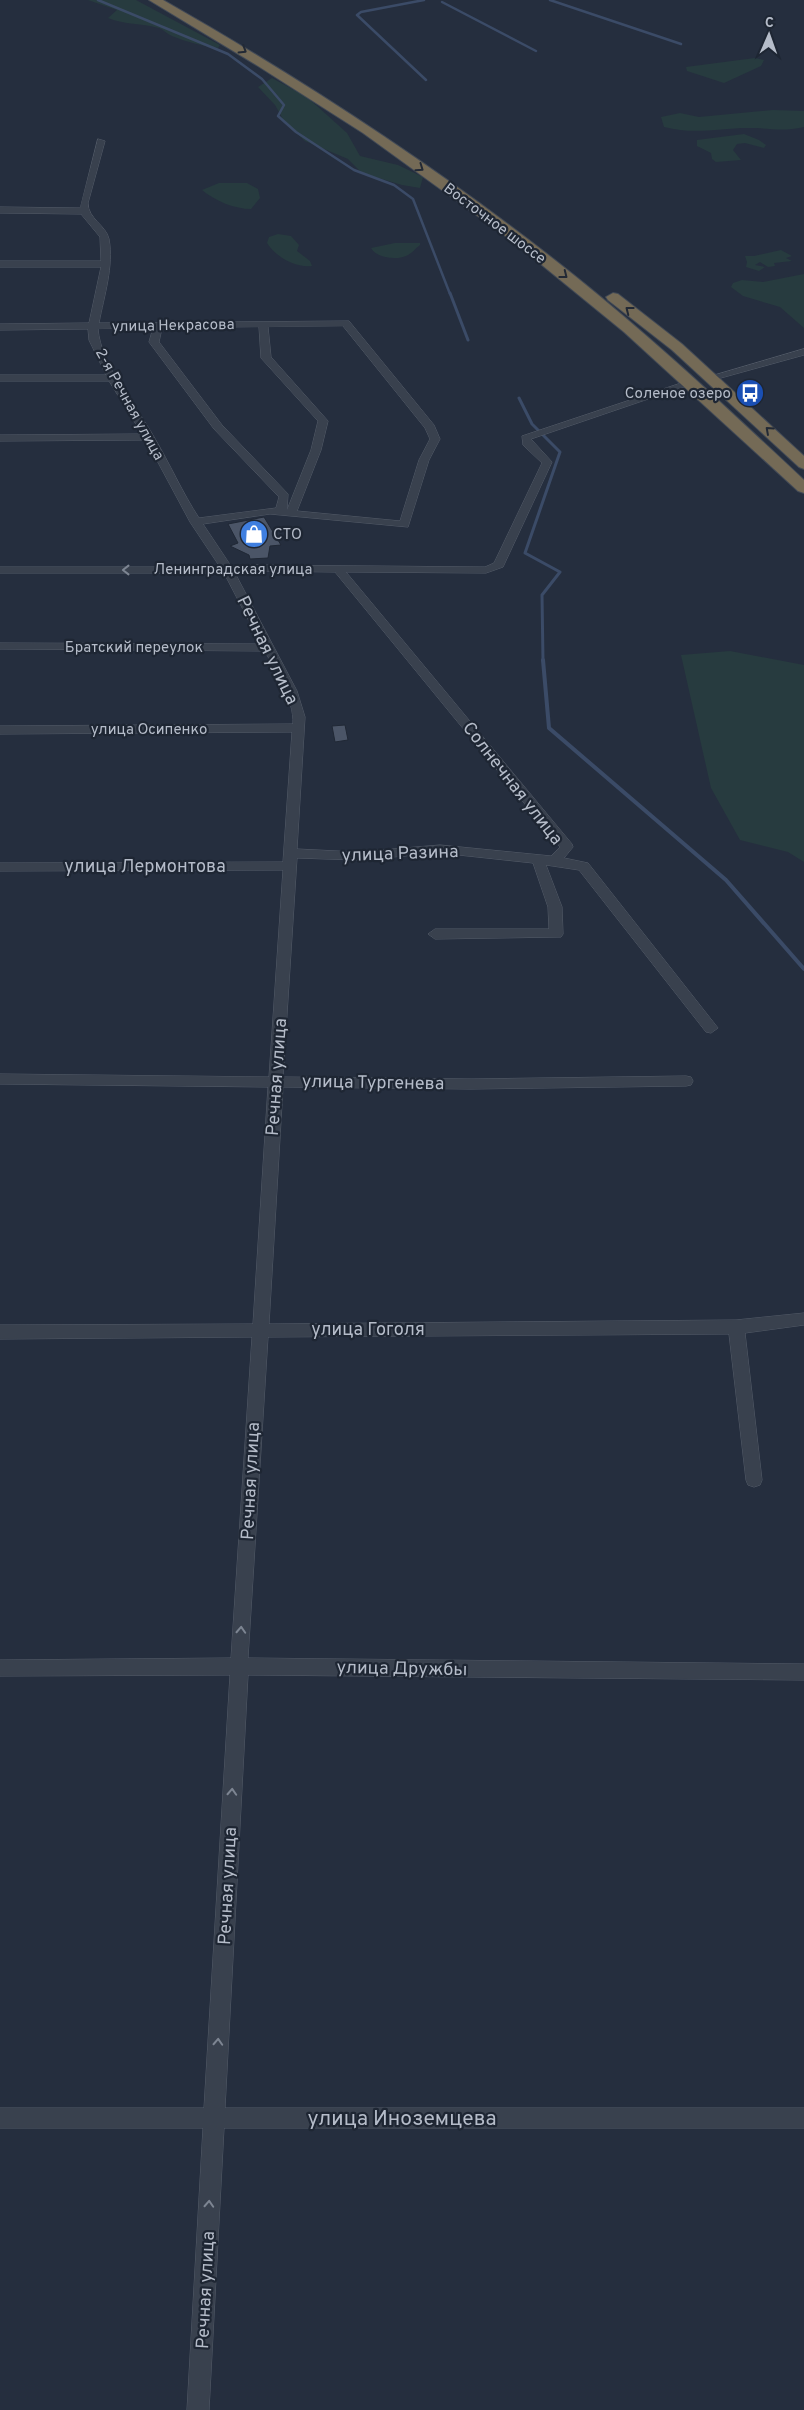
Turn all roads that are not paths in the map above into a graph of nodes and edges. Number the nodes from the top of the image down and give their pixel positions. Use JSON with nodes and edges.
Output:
{"nodes":[{"id":1,"x":155,"y":0,"type":"edge"},
{"id":2,"x":173,"y":0,"type":"edge"},
{"id":3,"x":101,"y":141,"type":"dead end"},
{"id":4,"x":0,"y":210,"type":"edge"},
{"id":5,"x":84,"y":211,"type":"junction"},
{"id":6,"x":563,"y":258,"type":"junction"},
{"id":7,"x":548,"y":262,"type":"junction"},
{"id":8,"x":0,"y":264,"type":"edge"},
{"id":9,"x":106,"y":264,"type":"junction"},
{"id":10,"x":263,"y":324,"type":"junction"},
{"id":11,"x":158,"y":325,"type":"junction"},
{"id":12,"x":0,"y":326,"type":"edge"},
{"id":13,"x":93,"y":327,"type":"junction"},
{"id":14,"x":804,"y":352,"type":"edge"},
{"id":15,"x":0,"y":378,"type":"edge"},
{"id":16,"x":112,"y":378,"type":"junction"},
{"id":17,"x":710,"y":378,"type":"junction"},
{"id":18,"x":690,"y":383,"type":"junction"},
{"id":19,"x":0,"y":438,"type":"edge"},
{"id":20,"x":149,"y":438,"type":"junction"},
{"id":21,"x":804,"y":464,"type":"edge"},
{"id":22,"x":804,"y":488,"type":"edge"},
{"id":23,"x":286,"y":512,"type":"junction"},
{"id":24,"x":196,"y":522,"type":"junction"},
{"id":25,"x":338,"y":569,"type":"junction"},
{"id":26,"x":0,"y":570,"type":"edge"},
{"id":27,"x":228,"y":570,"type":"junction"},
{"id":28,"x":0,"y":646,"type":"edge"},
{"id":29,"x":268,"y":648,"type":"junction"},
{"id":30,"x":299,"y":728,"type":"junction"},
{"id":31,"x":0,"y":730,"type":"edge"},
{"id":32,"x":538,"y":859,"type":"junction"},
{"id":33,"x":291,"y":860,"type":"junction"},
{"id":34,"x":554,"y":861,"type":"junction"},
{"id":35,"x":0,"y":867,"type":"edge"},
{"id":36,"x":435,"y":934,"type":"dead end"},
{"id":37,"x":711,"y":1028,"type":"dead end"},
{"id":38,"x":0,"y":1079,"type":"edge"},
{"id":39,"x":276,"y":1081,"type":"junction"},
{"id":40,"x":686,"y":1081,"type":"dead end"},
{"id":41,"x":804,"y":1319,"type":"edge"},
{"id":42,"x":736,"y":1327,"type":"junction"},
{"id":43,"x":259,"y":1330,"type":"junction"},
{"id":44,"x":0,"y":1332,"type":"edge"},
{"id":45,"x":754,"y":1480,"type":"dead end"},
{"id":46,"x":239,"y":1666,"type":"junction"},
{"id":47,"x":0,"y":1668,"type":"edge"},
{"id":48,"x":804,"y":1672,"type":"edge"},
{"id":49,"x":0,"y":2118,"type":"edge"},
{"id":50,"x":214,"y":2118,"type":"junction"},
{"id":51,"x":804,"y":2118,"type":"edge"},
{"id":52,"x":198,"y":2410,"type":"edge"}],
"edges":[{"from":1,"to":7,"type":"highway","name":"Восточное шоссе","one_way":true},
{"from":2,"to":6,"type":"highway","name":"Восточное шоссе"},
{"from":3,"to":5,"type":"street"},
{"from":4,"to":5,"type":"street"},
{"from":5,"to":9,"type":"street","name":"2-я Речная улица"},
{"from":6,"to":7,"type":"highway"},
{"from":17,"to":6,"type":"highway","name":"Восточное шоссе","one_way":true},
{"from":7,"to":18,"type":"highway","name":"Восточное шоссе","one_way":true},
{"from":8,"to":9,"type":"street"},
{"from":9,"to":13,"type":"street","name":"2-я Речная улица"},
{"from":10,"to":11,"type":"street","name":"улица Некрасова"},
{"from":10,"to":23,"type":"street"},
{"from":10,"to":23,"type":"street","name":"улица Некрасова"},
{"from":11,"to":13,"type":"street","name":"улица Некрасова"},
{"from":11,"to":23,"type":"street"},
{"from":12,"to":13,"type":"street","name":"улица Некрасова"},
{"from":13,"to":16,"type":"street","name":"2-я Речная улица"},
{"from":14,"to":17,"type":"street"},
{"from":15,"to":16,"type":"street"},
{"from":16,"to":20,"type":"street","name":"2-я Речная улица"},
{"from":21,"to":17,"type":"highway","name":"Восточное шоссе","one_way":true},
{"from":18,"to":22,"type":"highway","name":"Восточное шоссе"},
{"from":18,"to":25,"type":"street","name":"Ленинградская улица"},
{"from":19,"to":20,"type":"street"},
{"from":20,"to":24,"type":"street","name":"2-я Речная улица"},
{"from":23,"to":24,"type":"street"},
{"from":24,"to":27,"type":"street","name":"2-я Речная улица"},
{"from":25,"to":27,"type":"street","name":"Ленинградская улица"},
{"from":25,"to":34,"type":"street","name":"Солнечная улица"},
{"from":27,"to":26,"type":"street","name":"Ленинградская улица","one_way":true},
{"from":27,"to":29,"type":"street","name":"Речная улица"},
{"from":28,"to":29,"type":"street","name":"Братский переулок"},
{"from":29,"to":30,"type":"street","name":"Речная улица"},
{"from":30,"to":31,"type":"street","name":"улица Осипенко"},
{"from":30,"to":33,"type":"street","name":"Речная улица"},
{"from":32,"to":33,"type":"street","name":"улица Разина"},
{"from":32,"to":34,"type":"street","name":"улица Разина"},
{"from":32,"to":36,"type":"street"},
{"from":33,"to":35,"type":"street","name":"улица Лермонтова"},
{"from":33,"to":39,"type":"street","name":"Речная улица"},
{"from":34,"to":37,"type":"street","name":"Солнечная улица"},
{"from":38,"to":39,"type":"street","name":"улица Тургенева"},
{"from":39,"to":40,"type":"street","name":"улица Тургенева"},
{"from":39,"to":43,"type":"street","name":"Речная улица"},
{"from":41,"to":42,"type":"street","name":"улица Гоголя"},
{"from":42,"to":43,"type":"street","name":"улица Гоголя"},
{"from":42,"to":45,"type":"street"},
{"from":43,"to":44,"type":"street","name":"улица Гоголя"},
{"from":46,"to":43,"type":"street","name":"Речная улица","one_way":true},
{"from":46,"to":47,"type":"street","name":"улица Дружбы"},
{"from":46,"to":48,"type":"street","name":"улица Дружбы"},
{"from":50,"to":46,"type":"street","name":"Речная улица","one_way":true},
{"from":49,"to":50,"type":"street","name":"улица Иноземцева"},
{"from":50,"to":51,"type":"street","name":"улица Иноземцева"},
{"from":52,"to":50,"type":"street","name":"Речная улица","one_way":true}]}
